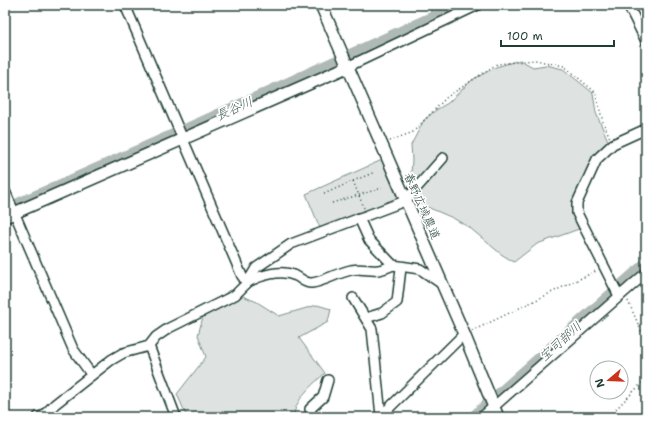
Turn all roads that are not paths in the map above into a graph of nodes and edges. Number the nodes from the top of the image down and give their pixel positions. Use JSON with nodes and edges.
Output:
{"nodes":[{"id":1,"x":125,"y":5,"type":"edge"},
{"id":2,"x":321,"y":5,"type":"edge"},
{"id":3,"x":478,"y":5,"type":"edge"},
{"id":4,"x":628,"y":5,"type":"edge"},
{"id":5,"x":646,"y":41,"type":"edge"},
{"id":6,"x":347,"y":67,"type":"junction"},
{"id":7,"x":646,"y":129,"type":"edge"},
{"id":8,"x":181,"y":135,"type":"junction"},
{"id":9,"x":443,"y":158,"type":"dead end"},
{"id":10,"x":5,"y":191,"type":"edge"},
{"id":11,"x":405,"y":201,"type":"junction"},
{"id":12,"x":11,"y":211,"type":"edge"},
{"id":13,"x":363,"y":217,"type":"junction"},
{"id":14,"x":397,"y":267,"type":"junction"},
{"id":15,"x":646,"y":273,"type":"edge"},
{"id":16,"x":247,"y":283,"type":"junction"},
{"id":17,"x":442,"y":284,"type":"junction"},
{"id":18,"x":621,"y":294,"type":"junction"},
{"id":19,"x":353,"y":298,"type":"dead end"},
{"id":20,"x":366,"y":318,"type":"junction"},
{"id":21,"x":464,"y":334,"type":"junction"},
{"id":22,"x":149,"y":346,"type":"junction"},
{"id":23,"x":91,"y":374,"type":"junction"},
{"id":24,"x":328,"y":380,"type":"dead end"},
{"id":25,"x":493,"y":405,"type":"edge"},
{"id":26,"x":41,"y":417,"type":"edge"},
{"id":27,"x":176,"y":417,"type":"edge"},
{"id":28,"x":312,"y":417,"type":"edge"},
{"id":29,"x":381,"y":417,"type":"edge"},
{"id":30,"x":482,"y":417,"type":"edge"}],
"edges":[{"from":1,"to":8,"type":"street"},
{"from":2,"to":6,"type":"street","name":"春野広域農道"},
{"from":3,"to":6,"type":"street"},
{"from":4,"to":5,"type":"street"},
{"from":6,"to":8,"type":"street"},
{"from":6,"to":11,"type":"street","name":"春野広域農道"},
{"from":7,"to":18,"type":"street"},
{"from":8,"to":12,"type":"street"},
{"from":8,"to":16,"type":"street"},
{"from":9,"to":11,"type":"street"},
{"from":10,"to":12,"type":"street"},
{"from":11,"to":13,"type":"street"},
{"from":11,"to":17,"type":"street","name":"春野広域農道"},
{"from":12,"to":23,"type":"street"},
{"from":13,"to":14,"type":"street"},
{"from":13,"to":16,"type":"street"},
{"from":14,"to":16,"type":"street"},
{"from":14,"to":17,"type":"street"},
{"from":14,"to":20,"type":"street"},
{"from":15,"to":18,"type":"street"},
{"from":16,"to":22,"type":"street"},
{"from":17,"to":21,"type":"street","name":"春野広域農道"},
{"from":18,"to":25,"type":"street"},
{"from":19,"to":20,"type":"street"},
{"from":20,"to":29,"type":"street"},
{"from":21,"to":25,"type":"street","name":"春野広域農道"},
{"from":21,"to":29,"type":"street"},
{"from":22,"to":23,"type":"street"},
{"from":22,"to":27,"type":"street"},
{"from":23,"to":26,"type":"street"},
{"from":24,"to":28,"type":"street"},
{"from":25,"to":30,"type":"street"}]}
